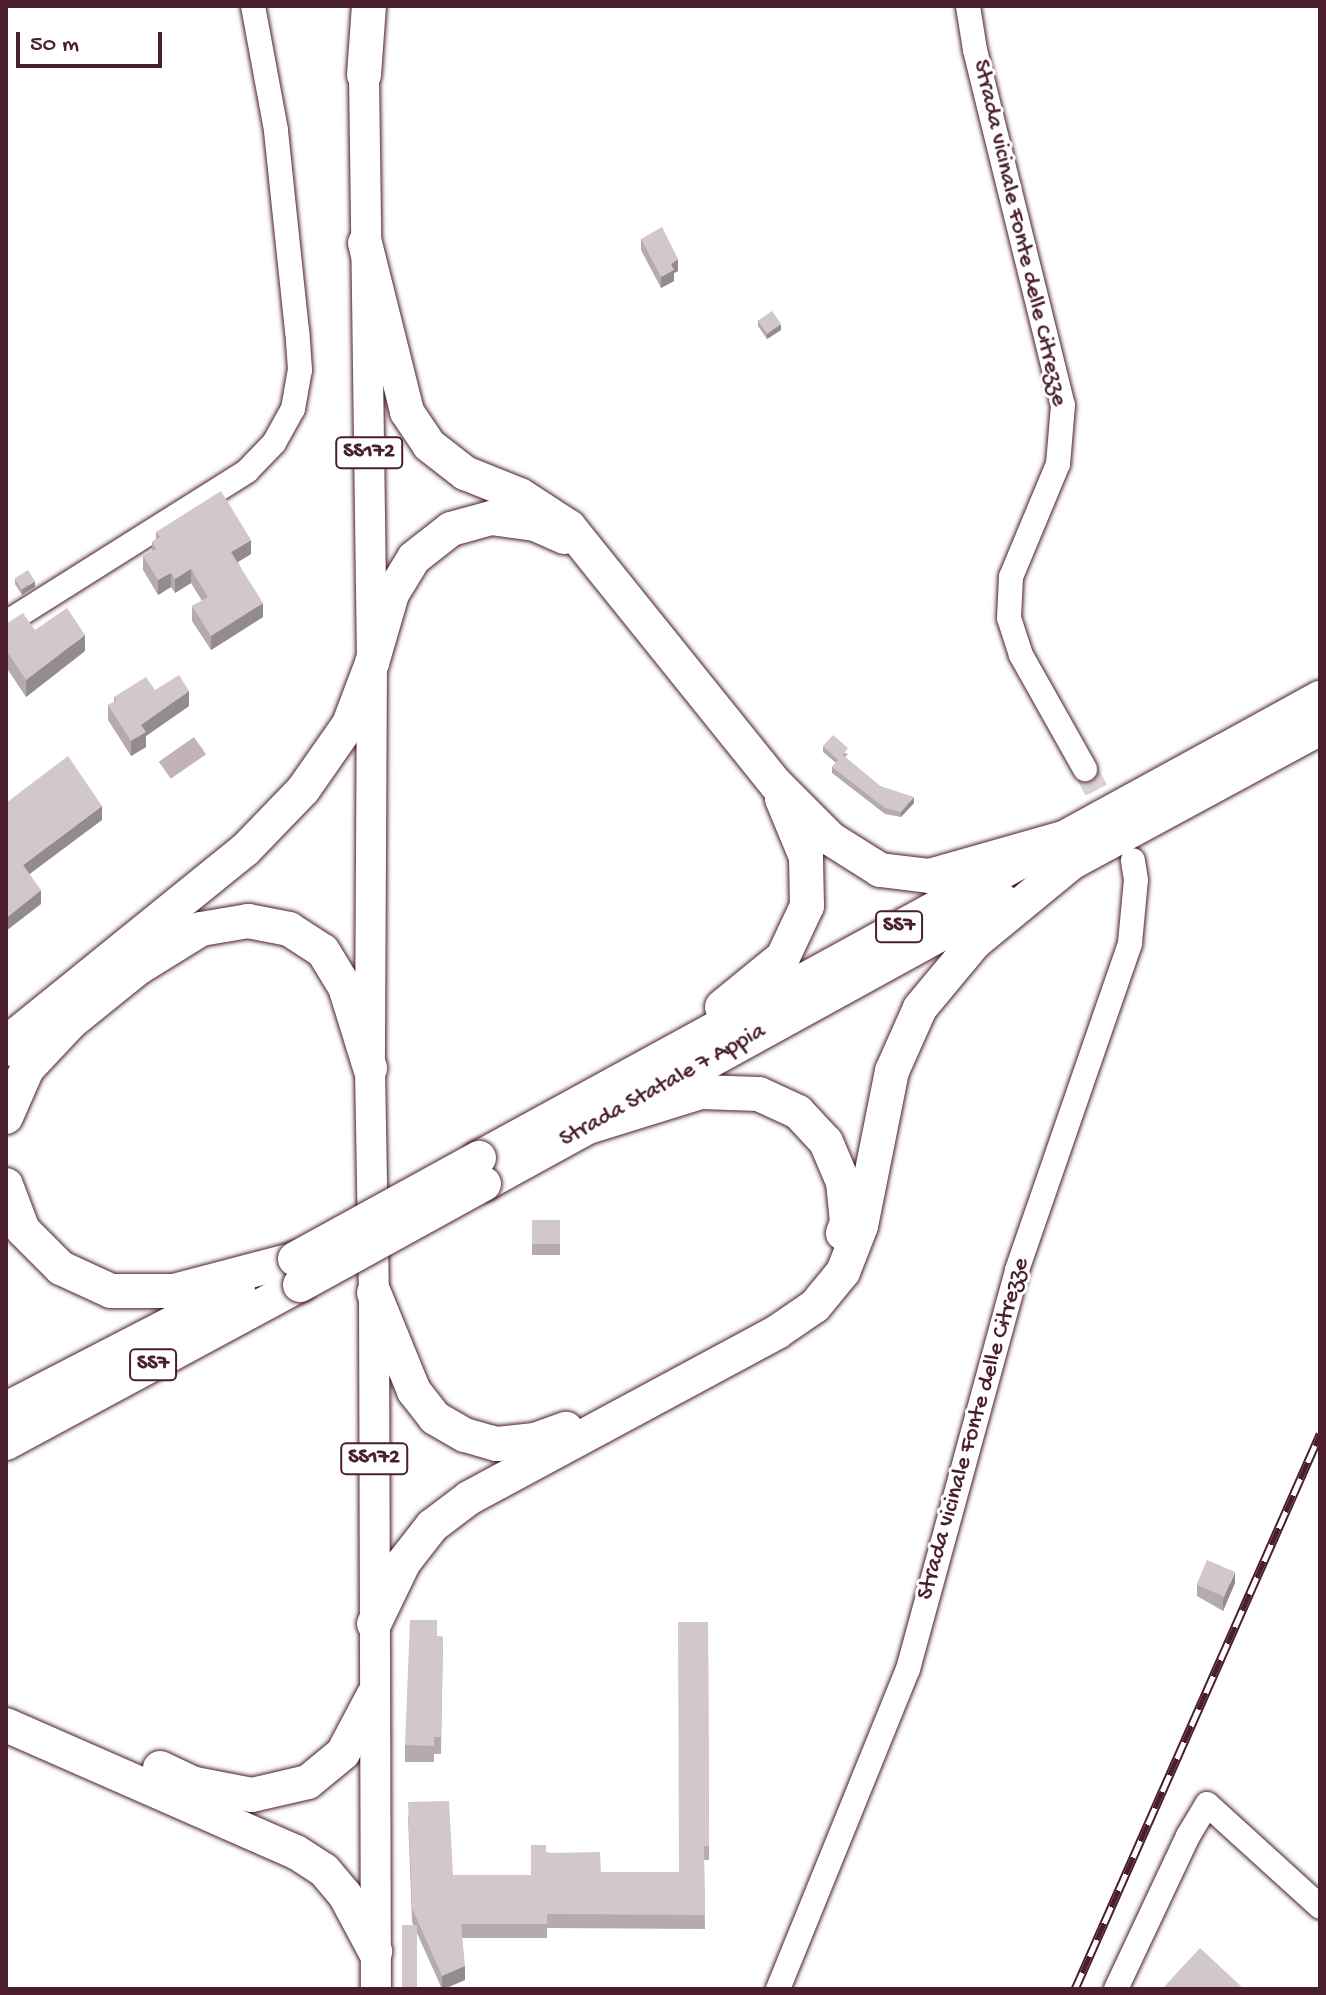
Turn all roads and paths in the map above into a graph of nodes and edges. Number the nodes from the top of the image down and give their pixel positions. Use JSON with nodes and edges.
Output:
{"nodes":[{"id":1,"x":253,"y":6,"type":"edge"},
{"id":2,"x":361,"y":6,"type":"edge"},
{"id":3,"x":369,"y":6,"type":"edge"},
{"id":4,"x":968,"y":6,"type":"edge"},
{"id":5,"x":364,"y":75,"type":"junction"},
{"id":6,"x":365,"y":243,"type":"junction"},
{"id":7,"x":597,"y":560,"type":"junction"},
{"id":8,"x":6,"y":623,"type":"edge"},
{"id":9,"x":372,"y":663,"type":"junction"},
{"id":10,"x":1320,"y":698,"type":"edge"},
{"id":11,"x":1320,"y":728,"type":"edge"},
{"id":12,"x":1085,"y":769,"type":"tunnel mouth"},
{"id":13,"x":776,"y":784,"type":"junction"},
{"id":14,"x":1069,"y":849,"type":"junction"},
{"id":15,"x":1133,"y":860,"type":"dead end"},
{"id":16,"x":6,"y":1049,"type":"edge"},
{"id":17,"x":657,"y":1060,"type":"junction"},
{"id":18,"x":370,"y":1068,"type":"junction"},
{"id":19,"x":6,"y":1117,"type":"edge"},
{"id":20,"x":588,"y":1127,"type":"junction"},
{"id":21,"x":481,"y":1171,"type":"junction"},
{"id":22,"x":6,"y":1185,"type":"edge"},
{"id":23,"x":298,"y":1272,"type":"junction"},
{"id":24,"x":374,"y":1293,"type":"junction"},
{"id":25,"x":10,"y":1434,"type":"edge"},
{"id":26,"x":374,"y":1624,"type":"junction"},
{"id":27,"x":373,"y":1696,"type":"junction"},
{"id":28,"x":6,"y":1701,"type":"edge"},
{"id":29,"x":6,"y":1725,"type":"edge"},
{"id":30,"x":1320,"y":1907,"type":"edge"},
{"id":31,"x":375,"y":1951,"type":"junction"},
{"id":32,"x":376,"y":1989,"type":"edge"},
{"id":33,"x":778,"y":1989,"type":"edge"},
{"id":34,"x":1116,"y":1989,"type":"edge"}],
"edges":[{"from":1,"to":8,"type":"street"},
{"from":2,"to":5,"type":"highway","number":"SS172"},
{"from":3,"to":5,"type":"highway","number":"SS172"},
{"from":4,"to":12,"type":"street","name":"Strada vicinale Fonte delle Citrezze"},
{"from":5,"to":6,"type":"main road","number":"SS172"},
{"from":6,"to":7,"type":"highway"},
{"from":6,"to":9,"type":"main road","number":"SS172"},
{"from":7,"to":9,"type":"highway"},
{"from":7,"to":13,"type":"highway"},
{"from":9,"to":16,"type":"highway"},
{"from":9,"to":18,"type":"main road","number":"SS172"},
{"from":10,"to":14,"type":"highway","name":"Strada Statale 7 Appia","number":"SS7"},
{"from":11,"to":14,"type":"highway","name":"Strada Statale 7 Appia","number":"SS7"},
{"from":13,"to":14,"type":"highway"},
{"from":13,"to":17,"type":"highway"},
{"from":14,"to":17,"type":"highway","name":"Strada Statale 7 Appia","number":"SS7"},
{"from":14,"to":20,"type":"highway","name":"Strada Statale 7 Appia","number":"SS7"},
{"from":14,"to":26,"type":"highway"},
{"from":15,"to":33,"type":"street","name":"Strada vicinale Fonte delle Citrezze"},
{"from":17,"to":21,"type":"highway","name":"Strada Statale 7 Appia","number":"SS7"},
{"from":18,"to":19,"type":"highway"},
{"from":18,"to":24,"type":"main road","number":"SS172"},
{"from":20,"to":21,"type":"highway","name":"Strada Statale 7 Appia","number":"SS7"},
{"from":20,"to":24,"type":"highway"},
{"from":21,"to":23,"type":"highway","name":"Strada Statale 7 Appia","number":"SS7","bridge":true},
{"from":22,"to":23,"type":"highway"},
{"from":23,"to":25,"type":"highway","name":"Strada Statale 7 Appia","number":"SS7"},
{"from":24,"to":26,"type":"main road","number":"SS172"},
{"from":26,"to":27,"type":"main road","number":"SS172"},
{"from":27,"to":28,"type":"highway"},
{"from":27,"to":31,"type":"main road","number":"SS172"},
{"from":29,"to":31,"type":"highway"},
{"from":30,"to":34,"type":"street"},
{"from":31,"to":32,"type":"main road","number":"SS172"}]}
